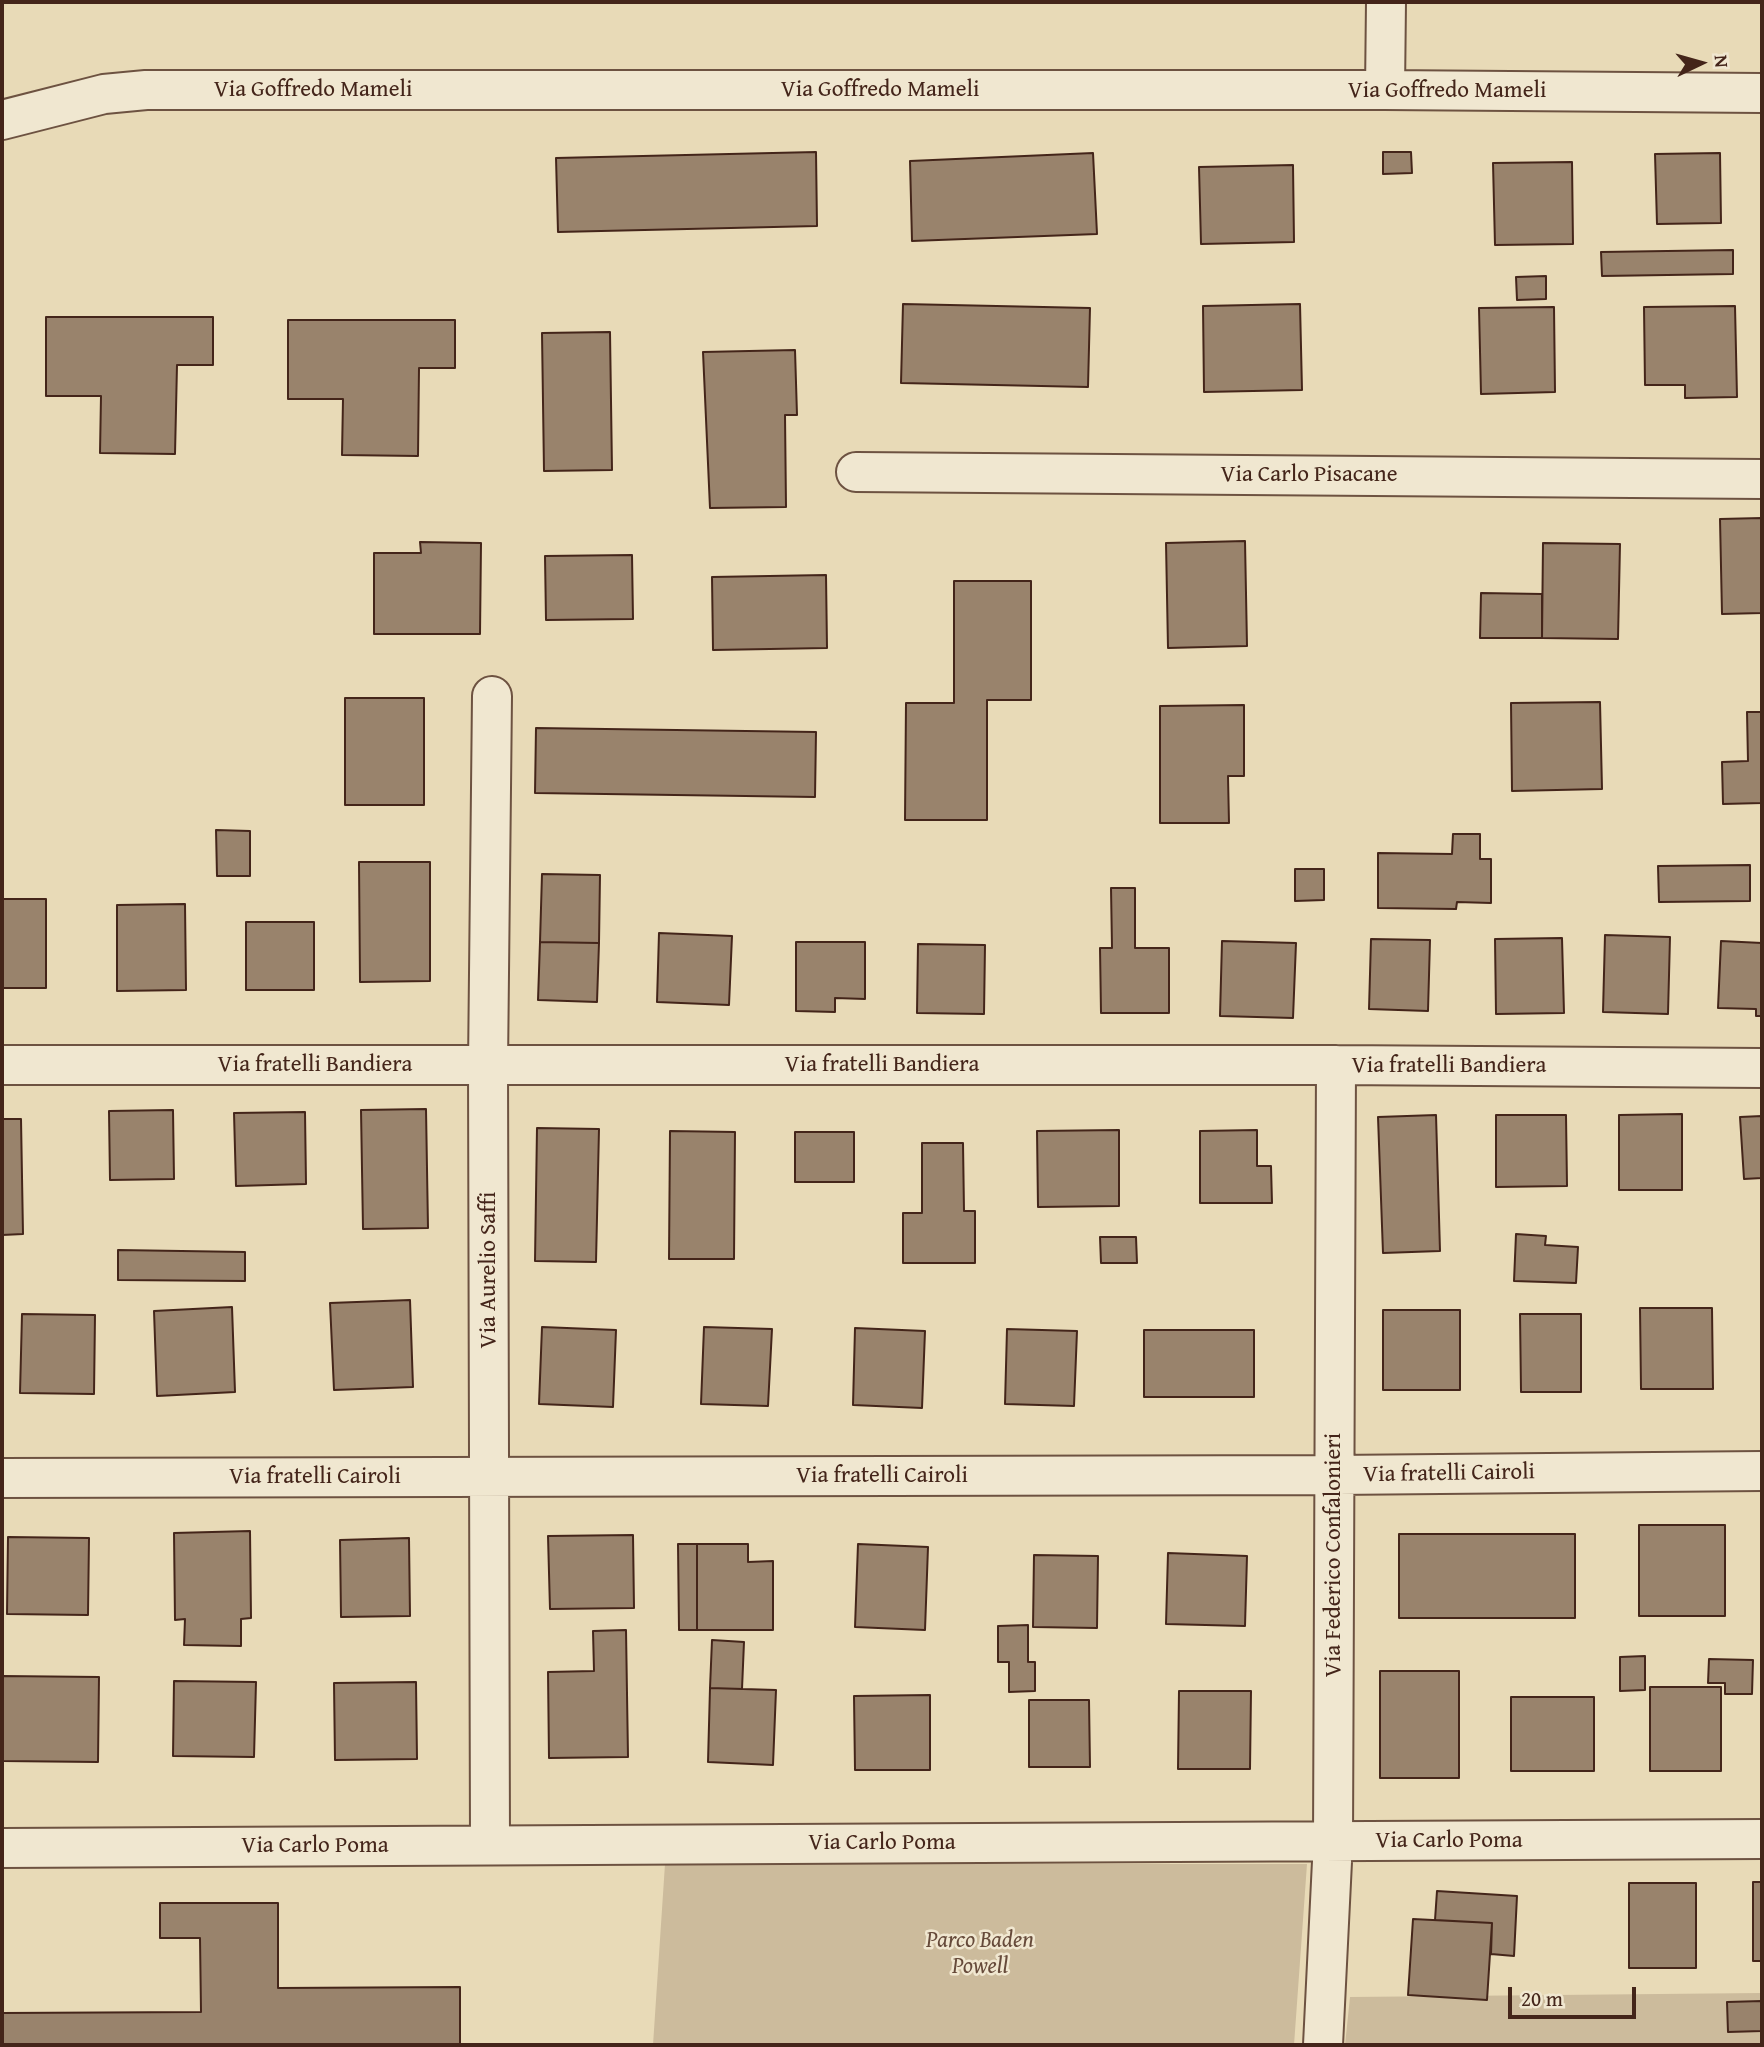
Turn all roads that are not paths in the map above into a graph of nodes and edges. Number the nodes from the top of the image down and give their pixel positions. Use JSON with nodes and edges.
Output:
{"nodes":[{"id":1,"x":1386,"y":2,"type":"edge"},
{"id":2,"x":1385,"y":90,"type":"junction"},
{"id":3,"x":1762,"y":93,"type":"edge"},
{"id":4,"x":2,"y":120,"type":"edge"},
{"id":5,"x":856,"y":471,"type":"dead end"},
{"id":6,"x":1762,"y":479,"type":"edge"},
{"id":7,"x":492,"y":695,"type":"dead end"},
{"id":8,"x":2,"y":1065,"type":"edge"},
{"id":9,"x":488,"y":1065,"type":"junction"},
{"id":10,"x":1336,"y":1065,"type":"junction"},
{"id":11,"x":1762,"y":1068,"type":"edge"},
{"id":12,"x":1762,"y":1471,"type":"edge"},
{"id":13,"x":1334,"y":1475,"type":"junction"},
{"id":14,"x":489,"y":1476,"type":"junction"},
{"id":15,"x":2,"y":1478,"type":"edge"},
{"id":16,"x":1762,"y":1839,"type":"edge"},
{"id":17,"x":1333,"y":1841,"type":"junction"},
{"id":18,"x":490,"y":1844,"type":"junction"},
{"id":19,"x":2,"y":1848,"type":"edge"},
{"id":20,"x":1323,"y":2045,"type":"edge"}],
"edges":[{"from":1,"to":2,"type":"street"},
{"from":2,"to":3,"type":"street","name":"Via Goffredo Mameli"},
{"from":2,"to":4,"type":"street","name":"Via Goffredo Mameli"},
{"from":5,"to":6,"type":"street","name":"Via Carlo Pisacane"},
{"from":7,"to":9,"type":"street","name":"Via Aurelio Saffi"},
{"from":8,"to":9,"type":"street","name":"Via fratelli Bandiera"},
{"from":9,"to":10,"type":"street","name":"Via fratelli Bandiera"},
{"from":9,"to":14,"type":"street","name":"Via Aurelio Saffi"},
{"from":10,"to":11,"type":"street","name":"Via fratelli Bandiera"},
{"from":10,"to":13,"type":"street","name":"Via Federico Confalonieri"},
{"from":12,"to":13,"type":"street","name":"Via fratelli Cairoli"},
{"from":13,"to":14,"type":"street","name":"Via fratelli Cairoli"},
{"from":13,"to":17,"type":"street","name":"Via Federico Confalonieri"},
{"from":14,"to":15,"type":"street","name":"Via fratelli Cairoli"},
{"from":14,"to":18,"type":"street","name":"Via Aurelio Saffi"},
{"from":16,"to":17,"type":"street","name":"Via Carlo Poma"},
{"from":17,"to":18,"type":"street","name":"Via Carlo Poma"},
{"from":17,"to":20,"type":"street","name":"Via Federico Confalonieri"},
{"from":18,"to":19,"type":"street","name":"Via Carlo Poma"}]}
